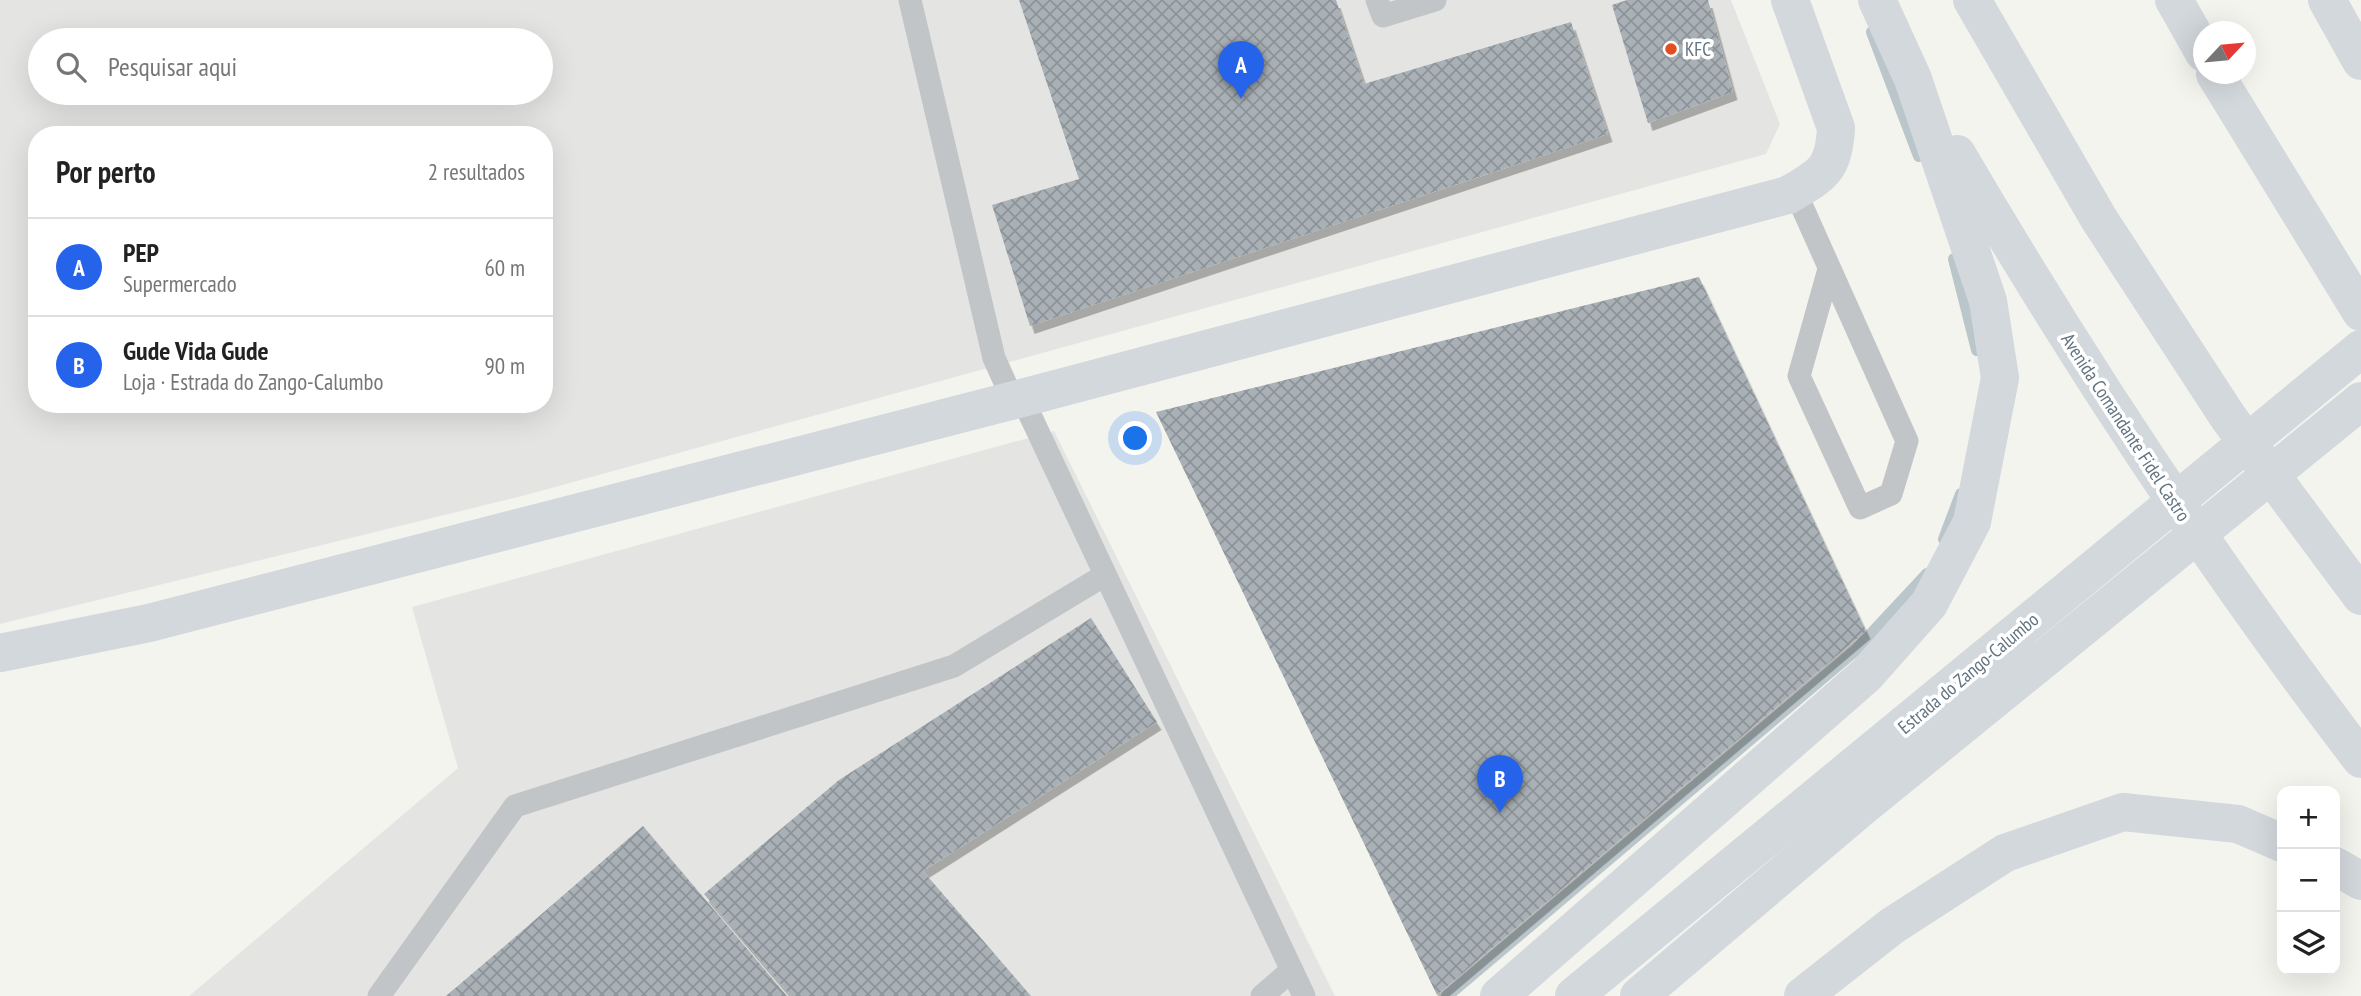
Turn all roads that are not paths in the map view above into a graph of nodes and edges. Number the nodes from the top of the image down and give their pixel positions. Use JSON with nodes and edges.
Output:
{"nodes":[{"id":1,"x":910,"y":0,"type":"edge"},
{"id":2,"x":1377,"y":0,"type":"edge"},
{"id":3,"x":1435,"y":0,"type":"edge"},
{"id":4,"x":1790,"y":0,"type":"edge"},
{"id":5,"x":1877,"y":0,"type":"edge"},
{"id":6,"x":1972,"y":0,"type":"edge"},
{"id":7,"x":2174,"y":0,"type":"edge"},
{"id":8,"x":2327,"y":0,"type":"edge"},
{"id":9,"x":2193,"y":35,"type":"edge"},
{"id":10,"x":2361,"y":61,"type":"edge"},
{"id":11,"x":1913,"y":79,"type":"junction"},
{"id":12,"x":2221,"y":84,"type":"edge"},
{"id":13,"x":1795,"y":191,"type":"junction"},
{"id":14,"x":1829,"y":269,"type":"junction"},
{"id":15,"x":2361,"y":312,"type":"edge"},
{"id":16,"x":2361,"y":349,"type":"edge"},
{"id":17,"x":1017,"y":399,"type":"junction"},
{"id":18,"x":2361,"y":401,"type":"edge"},
{"id":19,"x":1105,"y":575,"type":"junction"},
{"id":20,"x":2361,"y":596,"type":"edge"},
{"id":21,"x":149,"y":623,"type":"junction"},
{"id":22,"x":0,"y":653,"type":"edge"},
{"id":23,"x":0,"y":673,"type":"edge"},
{"id":24,"x":2361,"y":759,"type":"edge"},
{"id":25,"x":1851,"y":793,"type":"junction"},
{"id":26,"x":2277,"y":841,"type":"edge"},
{"id":27,"x":2340,"y":869,"type":"edge"},
{"id":28,"x":2361,"y":881,"type":"edge"},
{"id":29,"x":1292,"y":970,"type":"junction"},
{"id":30,"x":379,"y":996,"type":"edge"},
{"id":31,"x":1262,"y":996,"type":"edge"},
{"id":32,"x":1304,"y":996,"type":"edge"},
{"id":33,"x":1499,"y":996,"type":"edge"},
{"id":34,"x":1574,"y":996,"type":"edge"},
{"id":35,"x":1639,"y":996,"type":"edge"},
{"id":36,"x":1803,"y":996,"type":"edge"}],
"edges":[{"from":1,"to":17,"type":"lane"},
{"from":2,"to":3,"type":"lane"},
{"from":4,"to":13,"type":"main road"},
{"from":5,"to":11,"type":"main road"},
{"from":6,"to":20,"type":"main road"},
{"from":7,"to":9,"type":"main road"},
{"from":8,"to":10,"type":"main road"},
{"from":11,"to":24,"type":"main road","name":"Avenida Comandante Fidel Castro"},
{"from":11,"to":33,"type":"main road"},
{"from":12,"to":15,"type":"main road"},
{"from":13,"to":14,"type":"lane"},
{"from":13,"to":17,"type":"main road"},
{"from":14,"to":14,"type":"lane"},
{"from":16,"to":25,"type":"main road","name":"Estrada do Zango-Calumbo"},
{"from":17,"to":19,"type":"lane"},
{"from":17,"to":21,"type":"main road"},
{"from":18,"to":25,"type":"main road","name":"Estrada do Zango-Calumbo"},
{"from":19,"to":29,"type":"lane"},
{"from":19,"to":30,"type":"lane"},
{"from":21,"to":22,"type":"main road"},
{"from":21,"to":23,"type":"main road"},
{"from":25,"to":34,"type":"main road","name":"Estrada do Zango-Calumbo"},
{"from":25,"to":35,"type":"main road","name":"Estrada do Zango-Calumbo"},
{"from":26,"to":36,"type":"main road"},
{"from":27,"to":28,"type":"main road"},
{"from":29,"to":31,"type":"lane"},
{"from":29,"to":32,"type":"lane"}]}
